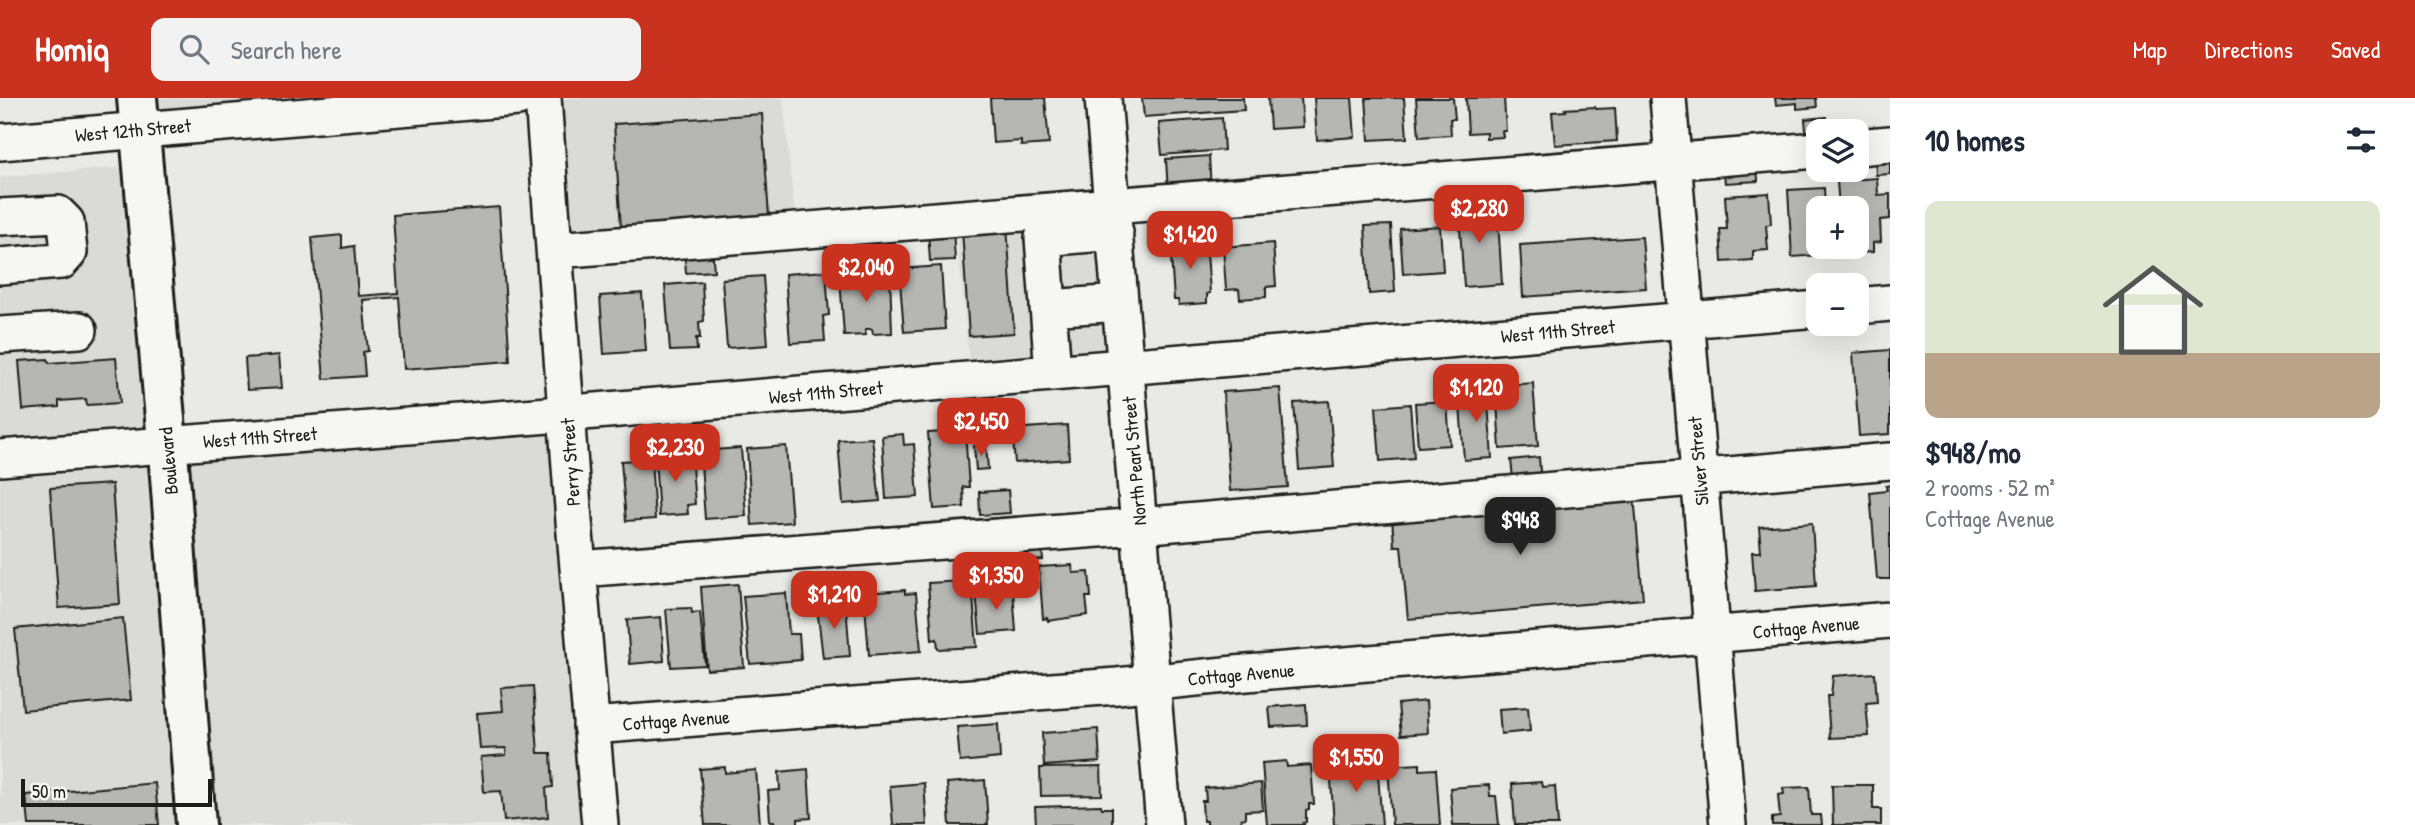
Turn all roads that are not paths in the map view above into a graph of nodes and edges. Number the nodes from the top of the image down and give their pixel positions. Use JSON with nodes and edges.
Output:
{"nodes":[{"id":1,"x":518,"y":98,"type":"edge"},
{"id":2,"x":543,"y":98,"type":"edge"},
{"id":3,"x":1103,"y":98,"type":"edge"},
{"id":4,"x":1668,"y":98,"type":"edge"},
{"id":5,"x":139,"y":114,"type":"edge"},
{"id":6,"x":0,"y":142,"type":"edge"},
{"id":7,"x":1890,"y":144,"type":"edge"},
{"id":8,"x":1869,"y":146,"type":"edge"},
{"id":9,"x":1806,"y":151,"type":"edge"},
{"id":10,"x":1674,"y":162,"type":"junction"},
{"id":11,"x":0,"y":217,"type":"edge"},
{"id":12,"x":1114,"y":220,"type":"junction"},
{"id":13,"x":556,"y":250,"type":"junction"},
{"id":14,"x":0,"y":266,"type":"edge"},
{"id":15,"x":1121,"y":303,"type":"junction"},
{"id":16,"x":1890,"y":303,"type":"edge"},
{"id":17,"x":1869,"y":305,"type":"edge"},
{"id":18,"x":1048,"y":309,"type":"junction"},
{"id":19,"x":1806,"y":310,"type":"edge"},
{"id":20,"x":1687,"y":320,"type":"junction"},
{"id":21,"x":79,"y":330,"type":"dead end"},
{"id":22,"x":0,"y":335,"type":"edge"},
{"id":23,"x":1126,"y":367,"type":"junction"},
{"id":24,"x":1053,"y":373,"type":"junction"},
{"id":25,"x":568,"y":414,"type":"junction"},
{"id":26,"x":167,"y":444,"type":"junction"},
{"id":27,"x":0,"y":458,"type":"edge"},
{"id":28,"x":1890,"y":461,"type":"edge"},
{"id":29,"x":1700,"y":477,"type":"junction"},
{"id":30,"x":1139,"y":526,"type":"junction"},
{"id":31,"x":579,"y":569,"type":"junction"},
{"id":32,"x":1890,"y":620,"type":"edge"},
{"id":33,"x":1712,"y":635,"type":"junction"},
{"id":34,"x":1152,"y":683,"type":"junction"},
{"id":35,"x":591,"y":726,"type":"junction"},
{"id":36,"x":196,"y":825,"type":"edge"},
{"id":37,"x":600,"y":825,"type":"edge"},
{"id":38,"x":1164,"y":825,"type":"edge"},
{"id":39,"x":1728,"y":825,"type":"edge"}],
"edges":[{"from":1,"to":5,"type":"street","name":"West 12th Street"},
{"from":2,"to":13,"type":"street","name":"Perry Street"},
{"from":3,"to":12,"type":"street","name":"North Pearl Street"},
{"from":4,"to":10,"type":"street","name":"Silver Street"},
{"from":5,"to":6,"type":"street","name":"West 12th Street"},
{"from":5,"to":26,"type":"main road","name":"Boulevard"},
{"from":7,"to":8,"type":"street"},
{"from":9,"to":10,"type":"street"},
{"from":10,"to":12,"type":"street"},
{"from":10,"to":20,"type":"street","name":"Silver Street"},
{"from":11,"to":14,"type":"street"},
{"from":12,"to":13,"type":"street"},
{"from":12,"to":15,"type":"street","name":"North Pearl Street"},
{"from":12,"to":18,"type":"street"},
{"from":13,"to":25,"type":"street","name":"Perry Street"},
{"from":15,"to":18,"type":"street"},
{"from":15,"to":23,"type":"street","name":"North Pearl Street"},
{"from":16,"to":17,"type":"street"},
{"from":18,"to":24,"type":"street"},
{"from":19,"to":20,"type":"street","name":"West 11th Street"},
{"from":20,"to":23,"type":"street","name":"West 11th Street"},
{"from":20,"to":29,"type":"street","name":"Silver Street"},
{"from":21,"to":22,"type":"street"},
{"from":23,"to":24,"type":"street","name":"West 11th Street"},
{"from":23,"to":30,"type":"street","name":"North Pearl Street"},
{"from":24,"to":25,"type":"street","name":"West 11th Street"},
{"from":25,"to":26,"type":"street","name":"West 11th Street"},
{"from":25,"to":31,"type":"street","name":"Perry Street"},
{"from":26,"to":27,"type":"street","name":"West 11th Street"},
{"from":26,"to":36,"type":"main road","name":"Boulevard"},
{"from":28,"to":29,"type":"street"},
{"from":29,"to":30,"type":"street"},
{"from":29,"to":33,"type":"street","name":"Silver Street"},
{"from":30,"to":31,"type":"street"},
{"from":30,"to":34,"type":"street","name":"North Pearl Street"},
{"from":31,"to":35,"type":"street","name":"Perry Street"},
{"from":32,"to":33,"type":"street","name":"Cottage Avenue"},
{"from":33,"to":34,"type":"street","name":"Cottage Avenue"},
{"from":33,"to":39,"type":"street","name":"Silver Street"},
{"from":34,"to":35,"type":"street","name":"Cottage Avenue"},
{"from":34,"to":38,"type":"street","name":"North Pearl Street"},
{"from":35,"to":37,"type":"street","name":"Perry Street"}]}
